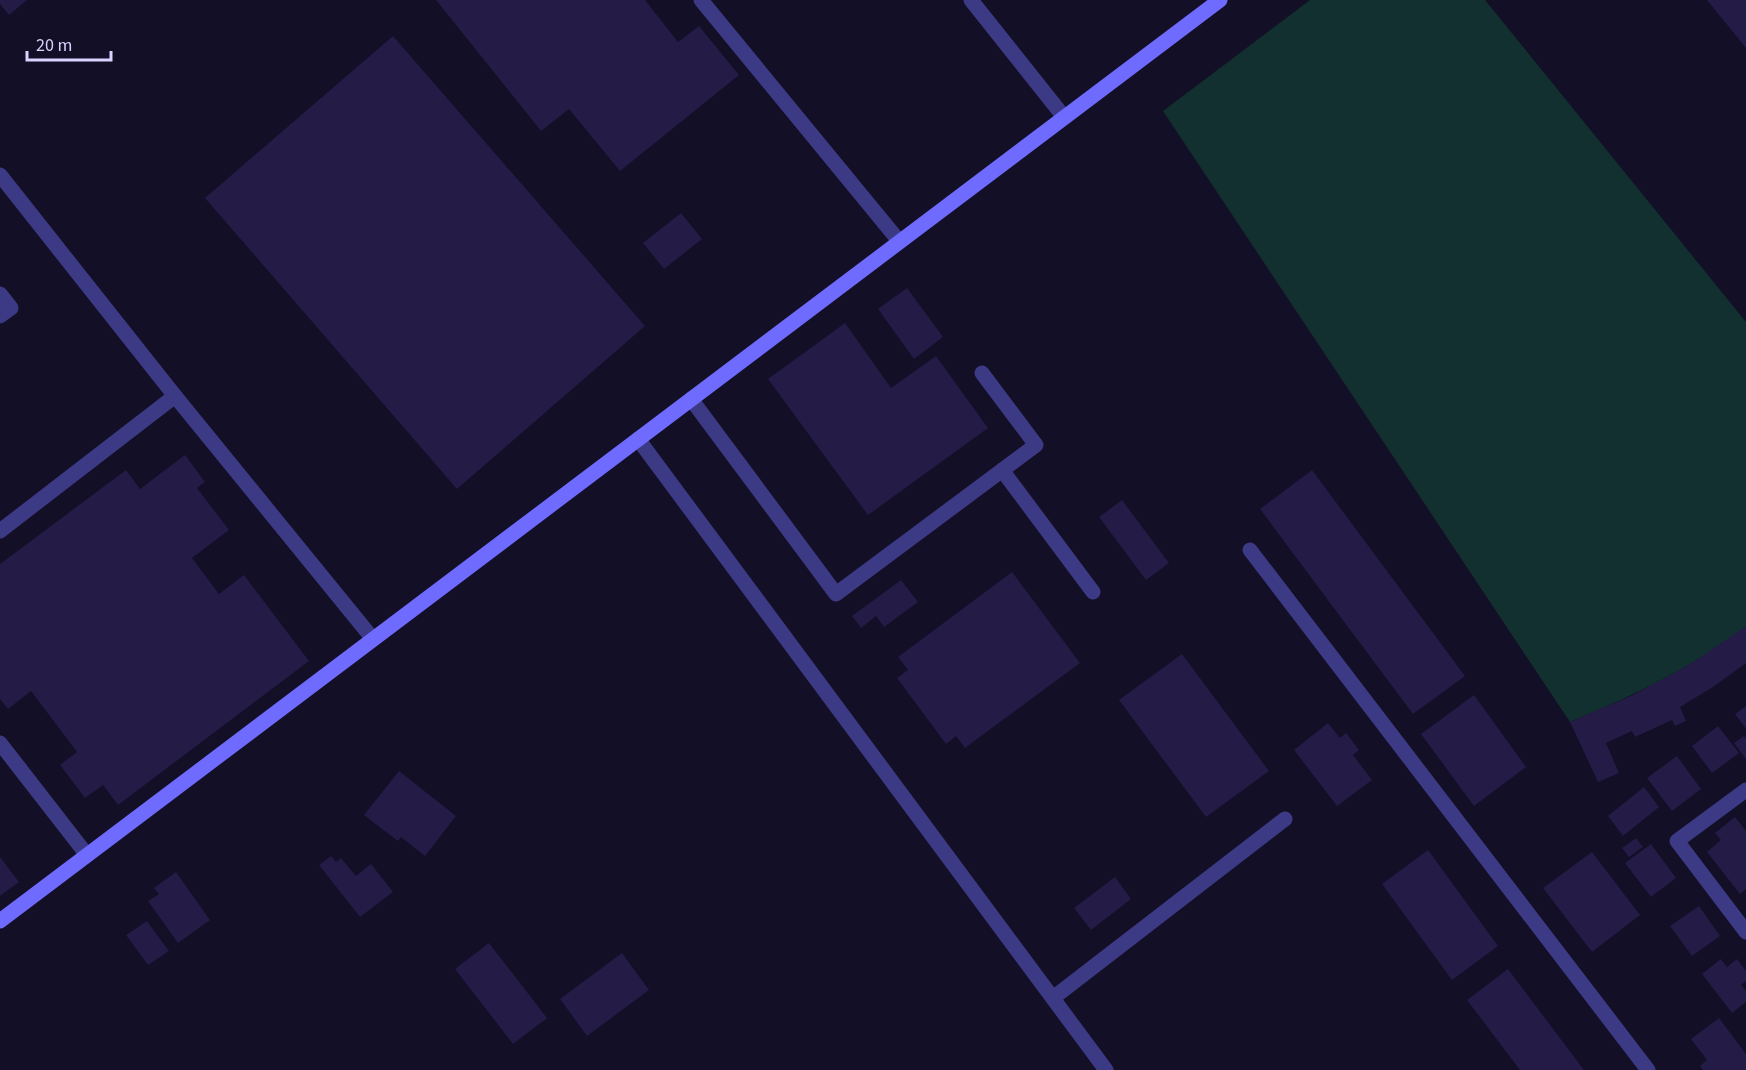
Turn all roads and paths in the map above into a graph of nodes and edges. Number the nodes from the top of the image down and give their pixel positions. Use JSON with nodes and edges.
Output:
{"nodes":[{"id":1,"x":700,"y":0,"type":"edge"},
{"id":2,"x":971,"y":0,"type":"edge"},
{"id":3,"x":1220,"y":0,"type":"edge"},
{"id":4,"x":1064,"y":117,"type":"junction"},
{"id":5,"x":0,"y":175,"type":"edge"},
{"id":6,"x":899,"y":242,"type":"junction"},
{"id":7,"x":0,"y":294,"type":"edge"},
{"id":8,"x":0,"y":316,"type":"edge"},
{"id":9,"x":982,"y":373,"type":"dead end"},
{"id":10,"x":175,"y":396,"type":"junction"},
{"id":11,"x":691,"y":399,"type":"junction"},
{"id":12,"x":638,"y":440,"type":"junction"},
{"id":13,"x":1002,"y":470,"type":"junction"},
{"id":14,"x":0,"y":531,"type":"edge"},
{"id":15,"x":1250,"y":550,"type":"dead end"},
{"id":16,"x":1093,"y":592,"type":"dead end"},
{"id":17,"x":373,"y":639,"type":"junction"},
{"id":18,"x":0,"y":743,"type":"edge"},
{"id":19,"x":1746,"y":790,"type":"edge"},
{"id":20,"x":1285,"y":819,"type":"dead end"},
{"id":21,"x":87,"y":855,"type":"junction"},
{"id":22,"x":0,"y":921,"type":"edge"},
{"id":23,"x":1746,"y":932,"type":"edge"},
{"id":24,"x":1053,"y":998,"type":"junction"},
{"id":25,"x":1106,"y":1070,"type":"edge"},
{"id":26,"x":1648,"y":1070,"type":"edge"}],
"edges":[{"from":1,"to":6,"type":"street"},
{"from":2,"to":4,"type":"street"},
{"from":3,"to":4,"type":"street"},
{"from":4,"to":6,"type":"street"},
{"from":5,"to":10,"type":"street"},
{"from":6,"to":11,"type":"street"},
{"from":7,"to":8,"type":"street"},
{"from":9,"to":13,"type":"street"},
{"from":10,"to":14,"type":"street"},
{"from":10,"to":17,"type":"street"},
{"from":11,"to":12,"type":"street"},
{"from":11,"to":13,"type":"street"},
{"from":12,"to":17,"type":"street"},
{"from":12,"to":24,"type":"street"},
{"from":13,"to":16,"type":"street"},
{"from":15,"to":26,"type":"street"},
{"from":17,"to":21,"type":"street"},
{"from":18,"to":21,"type":"street"},
{"from":19,"to":23,"type":"street"},
{"from":20,"to":24,"type":"street"},
{"from":21,"to":22,"type":"street"},
{"from":24,"to":25,"type":"street"}]}
